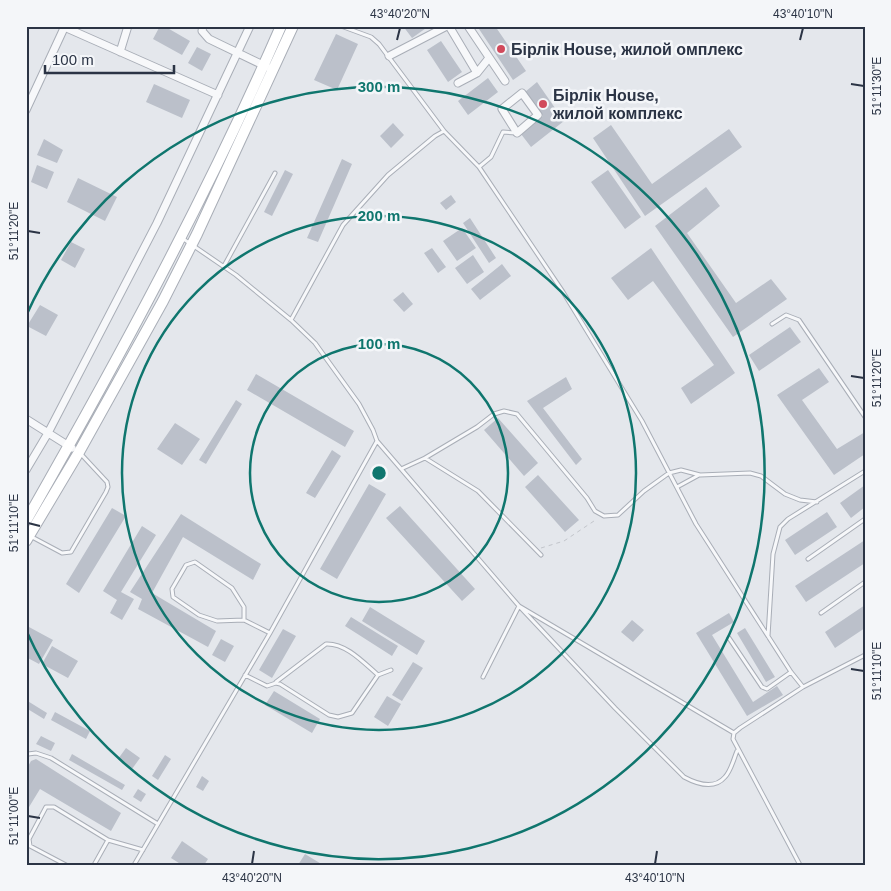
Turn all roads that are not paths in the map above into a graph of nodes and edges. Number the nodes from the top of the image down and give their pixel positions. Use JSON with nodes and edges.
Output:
{"nodes":[{"id":1,"x":128,"y":26,"type":"edge"},
{"id":2,"x":203,"y":26,"type":"edge"},
{"id":3,"x":250,"y":26,"type":"edge"},
{"id":4,"x":282,"y":26,"type":"edge"},
{"id":5,"x":293,"y":26,"type":"edge"},
{"id":6,"x":341,"y":26,"type":"edge"},
{"id":7,"x":448,"y":26,"type":"edge"},
{"id":8,"x":468,"y":26,"type":"edge"},
{"id":9,"x":64,"y":27,"type":"edge"},
{"id":10,"x":346,"y":27,"type":"edge"},
{"id":11,"x":120,"y":52,"type":"junction"},
{"id":12,"x":237,"y":53,"type":"junction"},
{"id":13,"x":389,"y":56,"type":"junction"},
{"id":14,"x":489,"y":58,"type":"junction"},
{"id":15,"x":264,"y":66,"type":"junction"},
{"id":16,"x":274,"y":70,"type":"junction"},
{"id":17,"x":477,"y":73,"type":"junction"},
{"id":18,"x":505,"y":81,"type":"dead end"},
{"id":19,"x":458,"y":83,"type":"dead end"},
{"id":20,"x":218,"y":95,"type":"junction"},
{"id":21,"x":26,"y":110,"type":"edge"},
{"id":22,"x":444,"y":131,"type":"junction"},
{"id":23,"x":517,"y":133,"type":"junction"},
{"id":24,"x":479,"y":167,"type":"junction"},
{"id":25,"x":275,"y":172,"type":"dead end"},
{"id":26,"x":180,"y":237,"type":"junction"},
{"id":27,"x":192,"y":244,"type":"junction"},
{"id":28,"x":224,"y":266,"type":"junction"},
{"id":29,"x":291,"y":320,"type":"junction"},
{"id":30,"x":772,"y":324,"type":"dead end"},
{"id":31,"x":865,"y":417,"type":"edge"},
{"id":32,"x":26,"y":419,"type":"edge"},
{"id":33,"x":48,"y":433,"type":"junction"},
{"id":34,"x":377,"y":441,"type":"junction"},
{"id":35,"x":69,"y":446,"type":"junction"},
{"id":36,"x":79,"y":452,"type":"junction"},
{"id":37,"x":425,"y":458,"type":"junction"},
{"id":38,"x":401,"y":469,"type":"junction"},
{"id":39,"x":26,"y":470,"type":"edge"},
{"id":40,"x":865,"y":471,"type":"edge"},
{"id":41,"x":669,"y":473,"type":"junction"},
{"id":42,"x":700,"y":475,"type":"junction"},
{"id":43,"x":677,"y":487,"type":"junction"},
{"id":44,"x":817,"y":502,"type":"junction"},
{"id":45,"x":865,"y":519,"type":"edge"},
{"id":46,"x":26,"y":521,"type":"edge"},
{"id":47,"x":28,"y":538,"type":"edge"},
{"id":48,"x":541,"y":555,"type":"dead end"},
{"id":49,"x":808,"y":559,"type":"dead end"},
{"id":50,"x":865,"y":582,"type":"edge"},
{"id":51,"x":519,"y":606,"type":"junction"},
{"id":52,"x":821,"y":613,"type":"dead end"},
{"id":53,"x":244,"y":620,"type":"junction"},
{"id":54,"x":270,"y":633,"type":"junction"},
{"id":55,"x":768,"y":636,"type":"junction"},
{"id":56,"x":729,"y":638,"type":"dead end"},
{"id":57,"x":865,"y":654,"type":"edge"},
{"id":58,"x":391,"y":670,"type":"dead end"},
{"id":59,"x":791,"y":672,"type":"junction"},
{"id":60,"x":378,"y":675,"type":"junction"},
{"id":61,"x":245,"y":676,"type":"junction"},
{"id":62,"x":483,"y":677,"type":"dead end"},
{"id":63,"x":276,"y":683,"type":"junction"},
{"id":64,"x":803,"y":687,"type":"junction"},
{"id":65,"x":734,"y":733,"type":"junction"},
{"id":66,"x":737,"y":750,"type":"junction"},
{"id":67,"x":26,"y":757,"type":"edge"},
{"id":68,"x":158,"y":824,"type":"junction"},
{"id":69,"x":108,"y":840,"type":"junction"},
{"id":70,"x":143,"y":850,"type":"junction"},
{"id":71,"x":66,"y":865,"type":"edge"},
{"id":72,"x":94,"y":865,"type":"edge"},
{"id":73,"x":134,"y":865,"type":"edge"},
{"id":74,"x":800,"y":865,"type":"edge"}],
"edges":[{"from":1,"to":11,"type":"street"},
{"from":2,"to":12,"type":"street"},
{"from":3,"to":12,"type":"street"},
{"from":4,"to":15,"type":"main road"},
{"from":5,"to":16,"type":"main road"},
{"from":6,"to":10,"type":"lane"},
{"from":7,"to":13,"type":"street"},
{"from":7,"to":17,"type":"street"},
{"from":8,"to":14,"type":"street"},
{"from":9,"to":11,"type":"street"},
{"from":9,"to":21,"type":"street"},
{"from":10,"to":13,"type":"lane"},
{"from":11,"to":20,"type":"street"},
{"from":12,"to":15,"type":"street"},
{"from":12,"to":20,"type":"street"},
{"from":13,"to":22,"type":"lane"},
{"from":14,"to":17,"type":"street"},
{"from":14,"to":18,"type":"street"},
{"from":15,"to":16,"type":"street"},
{"from":15,"to":26,"type":"main road"},
{"from":16,"to":27,"type":"main road"},
{"from":17,"to":19,"type":"street"},
{"from":20,"to":33,"type":"street"},
{"from":22,"to":24,"type":"lane"},
{"from":22,"to":29,"type":"lane"},
{"from":23,"to":23,"type":"street"},
{"from":23,"to":24,"type":"lane"},
{"from":24,"to":41,"type":"lane"},
{"from":25,"to":28,"type":"lane"},
{"from":26,"to":27,"type":"lane"},
{"from":26,"to":35,"type":"main road"},
{"from":27,"to":28,"type":"lane"},
{"from":27,"to":36,"type":"main road"},
{"from":28,"to":29,"type":"lane"},
{"from":29,"to":34,"type":"lane"},
{"from":30,"to":31,"type":"lane"},
{"from":32,"to":33,"type":"street"},
{"from":33,"to":35,"type":"street"},
{"from":33,"to":39,"type":"street"},
{"from":34,"to":38,"type":"lane"},
{"from":34,"to":54,"type":"lane"},
{"from":35,"to":36,"type":"street"},
{"from":35,"to":46,"type":"main road"},
{"from":36,"to":47,"type":"main road"},
{"from":36,"to":47,"type":"lane"},
{"from":37,"to":38,"type":"lane"},
{"from":37,"to":41,"type":"lane"},
{"from":37,"to":48,"type":"lane"},
{"from":38,"to":51,"type":"lane"},
{"from":40,"to":44,"type":"lane"},
{"from":41,"to":42,"type":"lane"},
{"from":41,"to":43,"type":"lane"},
{"from":42,"to":43,"type":"lane"},
{"from":42,"to":44,"type":"lane"},
{"from":43,"to":55,"type":"lane"},
{"from":44,"to":55,"type":"lane"},
{"from":45,"to":49,"type":"lane"},
{"from":50,"to":52,"type":"lane"},
{"from":51,"to":62,"type":"lane"},
{"from":51,"to":65,"type":"lane"},
{"from":51,"to":66,"type":"lane"},
{"from":53,"to":53,"type":"lane"},
{"from":53,"to":54,"type":"lane"},
{"from":54,"to":61,"type":"lane"},
{"from":55,"to":59,"type":"lane"},
{"from":56,"to":59,"type":"lane"},
{"from":57,"to":64,"type":"lane"},
{"from":58,"to":60,"type":"lane"},
{"from":59,"to":64,"type":"lane"},
{"from":60,"to":63,"type":"lane"},
{"from":60,"to":63,"type":"lane"},
{"from":61,"to":63,"type":"lane"},
{"from":61,"to":68,"type":"lane"},
{"from":64,"to":65,"type":"lane"},
{"from":65,"to":66,"type":"lane"},
{"from":66,"to":74,"type":"lane"},
{"from":67,"to":68,"type":"lane"},
{"from":68,"to":70,"type":"lane"},
{"from":69,"to":70,"type":"lane"},
{"from":69,"to":71,"type":"lane"},
{"from":69,"to":72,"type":"lane"},
{"from":70,"to":73,"type":"lane"}]}
